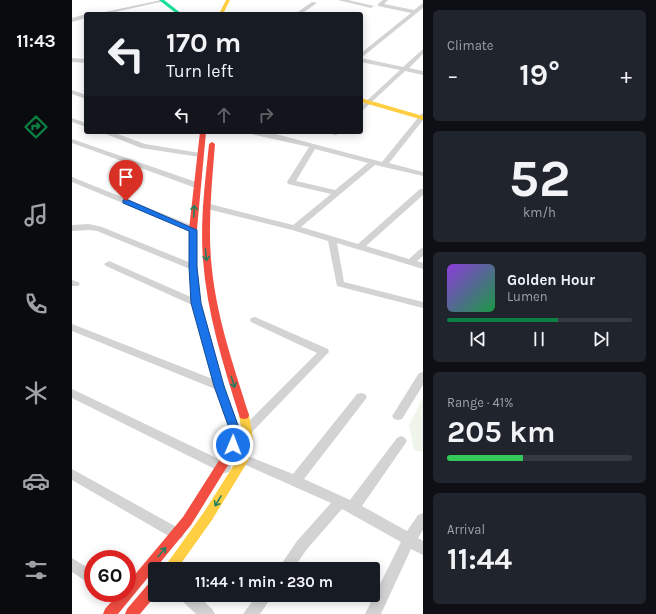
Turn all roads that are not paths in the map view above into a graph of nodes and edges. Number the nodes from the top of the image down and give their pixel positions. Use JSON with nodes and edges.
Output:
{"nodes":[{"id":1,"x":164,"y":0,"type":"edge"},
{"id":2,"x":228,"y":0,"type":"edge"},
{"id":3,"x":340,"y":0,"type":"edge"},
{"id":4,"x":386,"y":0,"type":"edge"},
{"id":5,"x":368,"y":1,"type":"dead end"},
{"id":6,"x":314,"y":3,"type":"dead end"},
{"id":7,"x":380,"y":4,"type":"junction"},
{"id":8,"x":423,"y":5,"type":"edge"},
{"id":9,"x":371,"y":6,"type":"dead end"},
{"id":10,"x":107,"y":12,"type":"edge"},
{"id":11,"x":178,"y":12,"type":"edge"},
{"id":12,"x":185,"y":12,"type":"edge"},
{"id":13,"x":222,"y":12,"type":"edge"},
{"id":14,"x":301,"y":12,"type":"edge"},
{"id":15,"x":415,"y":12,"type":"junction"},
{"id":16,"x":84,"y":17,"type":"edge"},
{"id":17,"x":72,"y":20,"type":"edge"},
{"id":18,"x":423,"y":51,"type":"edge"},
{"id":19,"x":363,"y":54,"type":"edge"},
{"id":20,"x":72,"y":60,"type":"edge"},
{"id":21,"x":363,"y":60,"type":"edge"},
{"id":22,"x":84,"y":61,"type":"edge"},
{"id":23,"x":404,"y":69,"type":"junction"},
{"id":24,"x":423,"y":73,"type":"edge"},
{"id":25,"x":72,"y":92,"type":"edge"},
{"id":26,"x":84,"y":96,"type":"edge"},
{"id":27,"x":365,"y":102,"type":"edge"},
{"id":28,"x":422,"y":117,"type":"edge"},
{"id":29,"x":72,"y":120,"type":"edge"},
{"id":30,"x":84,"y":124,"type":"edge"},
{"id":31,"x":111,"y":134,"type":"edge"},
{"id":32,"x":201,"y":134,"type":"edge"},
{"id":33,"x":212,"y":134,"type":"edge"},
{"id":34,"x":276,"y":134,"type":"edge"},
{"id":35,"x":72,"y":141,"type":"edge"},
{"id":36,"x":313,"y":146,"type":"junction"},
{"id":37,"x":200,"y":155,"type":"junction"},
{"id":38,"x":374,"y":162,"type":"junction"},
{"id":39,"x":384,"y":164,"type":"junction"},
{"id":40,"x":423,"y":174,"type":"edge"},
{"id":41,"x":72,"y":179,"type":"edge"},
{"id":42,"x":196,"y":185,"type":"junction"},
{"id":43,"x":423,"y":191,"type":"edge"},
{"id":44,"x":337,"y":193,"type":"junction"},
{"id":45,"x":206,"y":206,"type":"junction"},
{"id":46,"x":72,"y":228,"type":"edge"},
{"id":47,"x":295,"y":228,"type":"junction"},
{"id":48,"x":193,"y":230,"type":"junction"},
{"id":49,"x":332,"y":239,"type":"junction"},
{"id":50,"x":360,"y":246,"type":"junction"},
{"id":51,"x":423,"y":251,"type":"edge"},
{"id":52,"x":411,"y":262,"type":"junction"},
{"id":53,"x":109,"y":264,"type":"dead end"},
{"id":54,"x":423,"y":266,"type":"edge"},
{"id":55,"x":193,"y":267,"type":"junction"},
{"id":56,"x":196,"y":303,"type":"junction"},
{"id":57,"x":423,"y":305,"type":"edge"},
{"id":58,"x":255,"y":320,"type":"dead end"},
{"id":59,"x":72,"y":327,"type":"edge"},
{"id":60,"x":423,"y":376,"type":"edge"},
{"id":61,"x":219,"y":386,"type":"junction"},
{"id":62,"x":72,"y":393,"type":"edge"},
{"id":63,"x":361,"y":397,"type":"dead end"},
{"id":64,"x":398,"y":416,"type":"dead end"},
{"id":65,"x":248,"y":429,"type":"junction"},
{"id":66,"x":401,"y":441,"type":"dead end"},
{"id":67,"x":243,"y":459,"type":"junction"},
{"id":68,"x":222,"y":467,"type":"junction"},
{"id":69,"x":235,"y":472,"type":"junction"},
{"id":70,"x":72,"y":474,"type":"edge"},
{"id":71,"x":295,"y":481,"type":"junction"},
{"id":72,"x":347,"y":504,"type":"junction"},
{"id":73,"x":423,"y":519,"type":"edge"},
{"id":74,"x":177,"y":534,"type":"junction"},
{"id":75,"x":409,"y":539,"type":"junction"},
{"id":76,"x":423,"y":549,"type":"edge"},
{"id":77,"x":174,"y":562,"type":"edge"},
{"id":78,"x":290,"y":562,"type":"edge"},
{"id":79,"x":72,"y":564,"type":"edge"},
{"id":80,"x":84,"y":573,"type":"edge"},
{"id":81,"x":136,"y":577,"type":"edge"},
{"id":82,"x":148,"y":595,"type":"edge"},
{"id":83,"x":115,"y":602,"type":"edge"},
{"id":84,"x":194,"y":602,"type":"edge"},
{"id":85,"x":260,"y":602,"type":"edge"},
{"id":86,"x":110,"y":614,"type":"edge"},
{"id":87,"x":132,"y":614,"type":"edge"},
{"id":88,"x":207,"y":614,"type":"edge"},
{"id":89,"x":251,"y":614,"type":"edge"},
{"id":90,"x":373,"y":614,"type":"edge"}],
"edges":[{"from":1,"to":10,"type":"street"},
{"from":1,"to":11,"type":"main road"},
{"from":1,"to":12,"type":"main road"},
{"from":2,"to":13,"type":"main road"},
{"from":3,"to":9,"type":"street"},
{"from":4,"to":7,"type":"street"},
{"from":5,"to":7,"type":"street"},
{"from":6,"to":14,"type":"street"},
{"from":7,"to":15,"type":"street"},
{"from":8,"to":15,"type":"street"},
{"from":15,"to":19,"type":"street"},
{"from":16,"to":17,"type":"street"},
{"from":18,"to":23,"type":"street"},
{"from":20,"to":22,"type":"street"},
{"from":21,"to":23,"type":"street"},
{"from":23,"to":24,"type":"street"},
{"from":23,"to":27,"type":"street"},
{"from":25,"to":26,"type":"street"},
{"from":27,"to":28,"type":"main road"},
{"from":28,"to":39,"type":"street"},
{"from":29,"to":30,"type":"street"},
{"from":31,"to":37,"type":"street"},
{"from":32,"to":37,"type":"main road"},
{"from":33,"to":45,"type":"main road"},
{"from":34,"to":36,"type":"street"},
{"from":35,"to":42,"type":"street"},
{"from":36,"to":38,"type":"street"},
{"from":36,"to":44,"type":"street"},
{"from":37,"to":42,"type":"main road"},
{"from":38,"to":39,"type":"street"},
{"from":38,"to":44,"type":"street"},
{"from":39,"to":40,"type":"street"},
{"from":41,"to":48,"type":"street"},
{"from":48,"to":42,"type":"main road","one_way":true},
{"from":43,"to":50,"type":"street"},
{"from":44,"to":47,"type":"street"},
{"from":45,"to":47,"type":"street"},
{"from":45,"to":65,"type":"main road","one_way":true},
{"from":46,"to":55,"type":"street"},
{"from":47,"to":49,"type":"street"},
{"from":48,"to":55,"type":"main road"},
{"from":49,"to":50,"type":"street"},
{"from":49,"to":57,"type":"street"},
{"from":50,"to":52,"type":"street"},
{"from":51,"to":52,"type":"street"},
{"from":52,"to":54,"type":"street"},
{"from":53,"to":56,"type":"street"},
{"from":55,"to":56,"type":"main road"},
{"from":56,"to":61,"type":"main road"},
{"from":58,"to":65,"type":"street"},
{"from":59,"to":61,"type":"street"},
{"from":60,"to":64,"type":"street"},
{"from":61,"to":68,"type":"main road"},
{"from":62,"to":68,"type":"street"},
{"from":63,"to":71,"type":"street"},
{"from":65,"to":67,"type":"main road"},
{"from":66,"to":72,"type":"street"},
{"from":67,"to":69,"type":"main road"},
{"from":67,"to":71,"type":"street"},
{"from":68,"to":69,"type":"street"},
{"from":68,"to":74,"type":"main road"},
{"from":69,"to":77,"type":"main road","one_way":true},
{"from":70,"to":74,"type":"street"},
{"from":71,"to":72,"type":"street"},
{"from":72,"to":75,"type":"street"},
{"from":72,"to":78,"type":"street"},
{"from":73,"to":75,"type":"street"},
{"from":81,"to":74,"type":"main road","one_way":true},
{"from":75,"to":76,"type":"street"},
{"from":75,"to":90,"type":"street"},
{"from":79,"to":80,"type":"street"},
{"from":82,"to":87,"type":"main road"},
{"from":83,"to":86,"type":"main road"},
{"from":84,"to":88,"type":"street"},
{"from":85,"to":89,"type":"street"}]}
